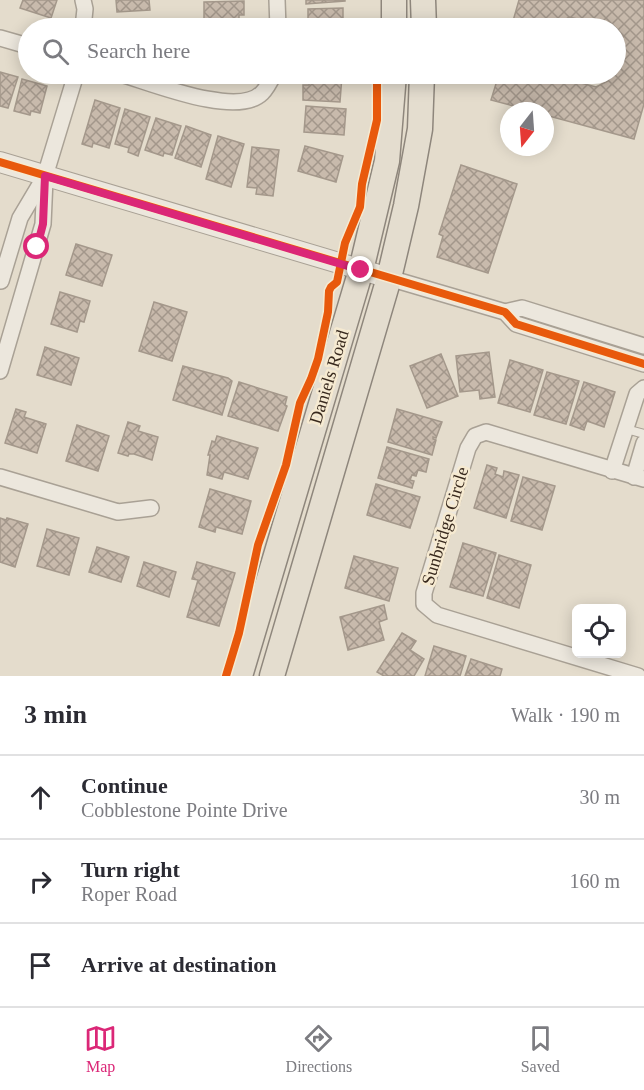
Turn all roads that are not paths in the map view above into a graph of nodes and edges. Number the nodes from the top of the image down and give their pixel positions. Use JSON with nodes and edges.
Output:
{"nodes":[{"id":1,"x":83,"y":0,"type":"edge"},
{"id":2,"x":277,"y":0,"type":"edge"},
{"id":3,"x":394,"y":0,"type":"edge"},
{"id":4,"x":423,"y":0,"type":"edge"},
{"id":5,"x":84,"y":18,"type":"edge"},
{"id":6,"x":278,"y":18,"type":"edge"},
{"id":7,"x":394,"y":18,"type":"edge"},
{"id":8,"x":424,"y":18,"type":"edge"},
{"id":9,"x":0,"y":38,"type":"edge"},
{"id":10,"x":18,"y":43,"type":"edge"},
{"id":11,"x":73,"y":84,"type":"edge"},
{"id":12,"x":156,"y":84,"type":"edge"},
{"id":13,"x":268,"y":84,"type":"edge"},
{"id":14,"x":393,"y":84,"type":"edge"},
{"id":15,"x":422,"y":84,"type":"edge"},
{"id":16,"x":0,"y":162,"type":"edge"},
{"id":17,"x":45,"y":176,"type":"junction"},
{"id":18,"x":20,"y":218,"type":"junction"},
{"id":19,"x":43,"y":224,"type":"junction"},
{"id":20,"x":361,"y":270,"type":"junction"},
{"id":21,"x":389,"y":278,"type":"junction"},
{"id":22,"x":1,"y":281,"type":"edge"},
{"id":23,"x":25,"y":288,"type":"junction"},
{"id":24,"x":505,"y":312,"type":"junction"},
{"id":25,"x":644,"y":346,"type":"edge"},
{"id":26,"x":644,"y":364,"type":"edge"},
{"id":27,"x":0,"y":371,"type":"edge"},
{"id":28,"x":644,"y":388,"type":"edge"},
{"id":29,"x":626,"y":429,"type":"junction"},
{"id":30,"x":644,"y":434,"type":"edge"},
{"id":31,"x":644,"y":443,"type":"edge"},
{"id":32,"x":612,"y":471,"type":"junction"},
{"id":33,"x":0,"y":477,"type":"edge"},
{"id":34,"x":639,"y":478,"type":"edge"},
{"id":35,"x":151,"y":508,"type":"dead end"},
{"id":36,"x":240,"y":676,"type":"edge"},
{"id":37,"x":272,"y":676,"type":"edge"},
{"id":38,"x":638,"y":676,"type":"edge"}],
"edges":[{"from":1,"to":5,"type":"street"},
{"from":2,"to":6,"type":"street"},
{"from":3,"to":7,"type":"main road"},
{"from":4,"to":8,"type":"main road"},
{"from":9,"to":10,"type":"street"},
{"from":11,"to":17,"type":"street"},
{"from":12,"to":13,"type":"street"},
{"from":14,"to":20,"type":"main road","name":"Daniels Road"},
{"from":15,"to":21,"type":"main road","name":"Daniels Road"},
{"from":16,"to":17,"type":"street"},
{"from":17,"to":18,"type":"street"},
{"from":17,"to":19,"type":"street"},
{"from":17,"to":20,"type":"street"},
{"from":18,"to":19,"type":"street"},
{"from":18,"to":22,"type":"street"},
{"from":19,"to":23,"type":"street"},
{"from":20,"to":21,"type":"street"},
{"from":20,"to":36,"type":"main road","name":"Daniels Road"},
{"from":21,"to":24,"type":"street"},
{"from":21,"to":37,"type":"main road","name":"Daniels Road"},
{"from":22,"to":23,"type":"street"},
{"from":23,"to":27,"type":"street"},
{"from":24,"to":25,"type":"street"},
{"from":24,"to":26,"type":"street"},
{"from":28,"to":29,"type":"street"},
{"from":29,"to":30,"type":"lane"},
{"from":29,"to":32,"type":"street"},
{"from":31,"to":34,"type":"street"},
{"from":32,"to":34,"type":"street","name":"Sunbridge Circle"},
{"from":32,"to":38,"type":"street","name":"Sunbridge Circle"},
{"from":33,"to":35,"type":"street"}]}
